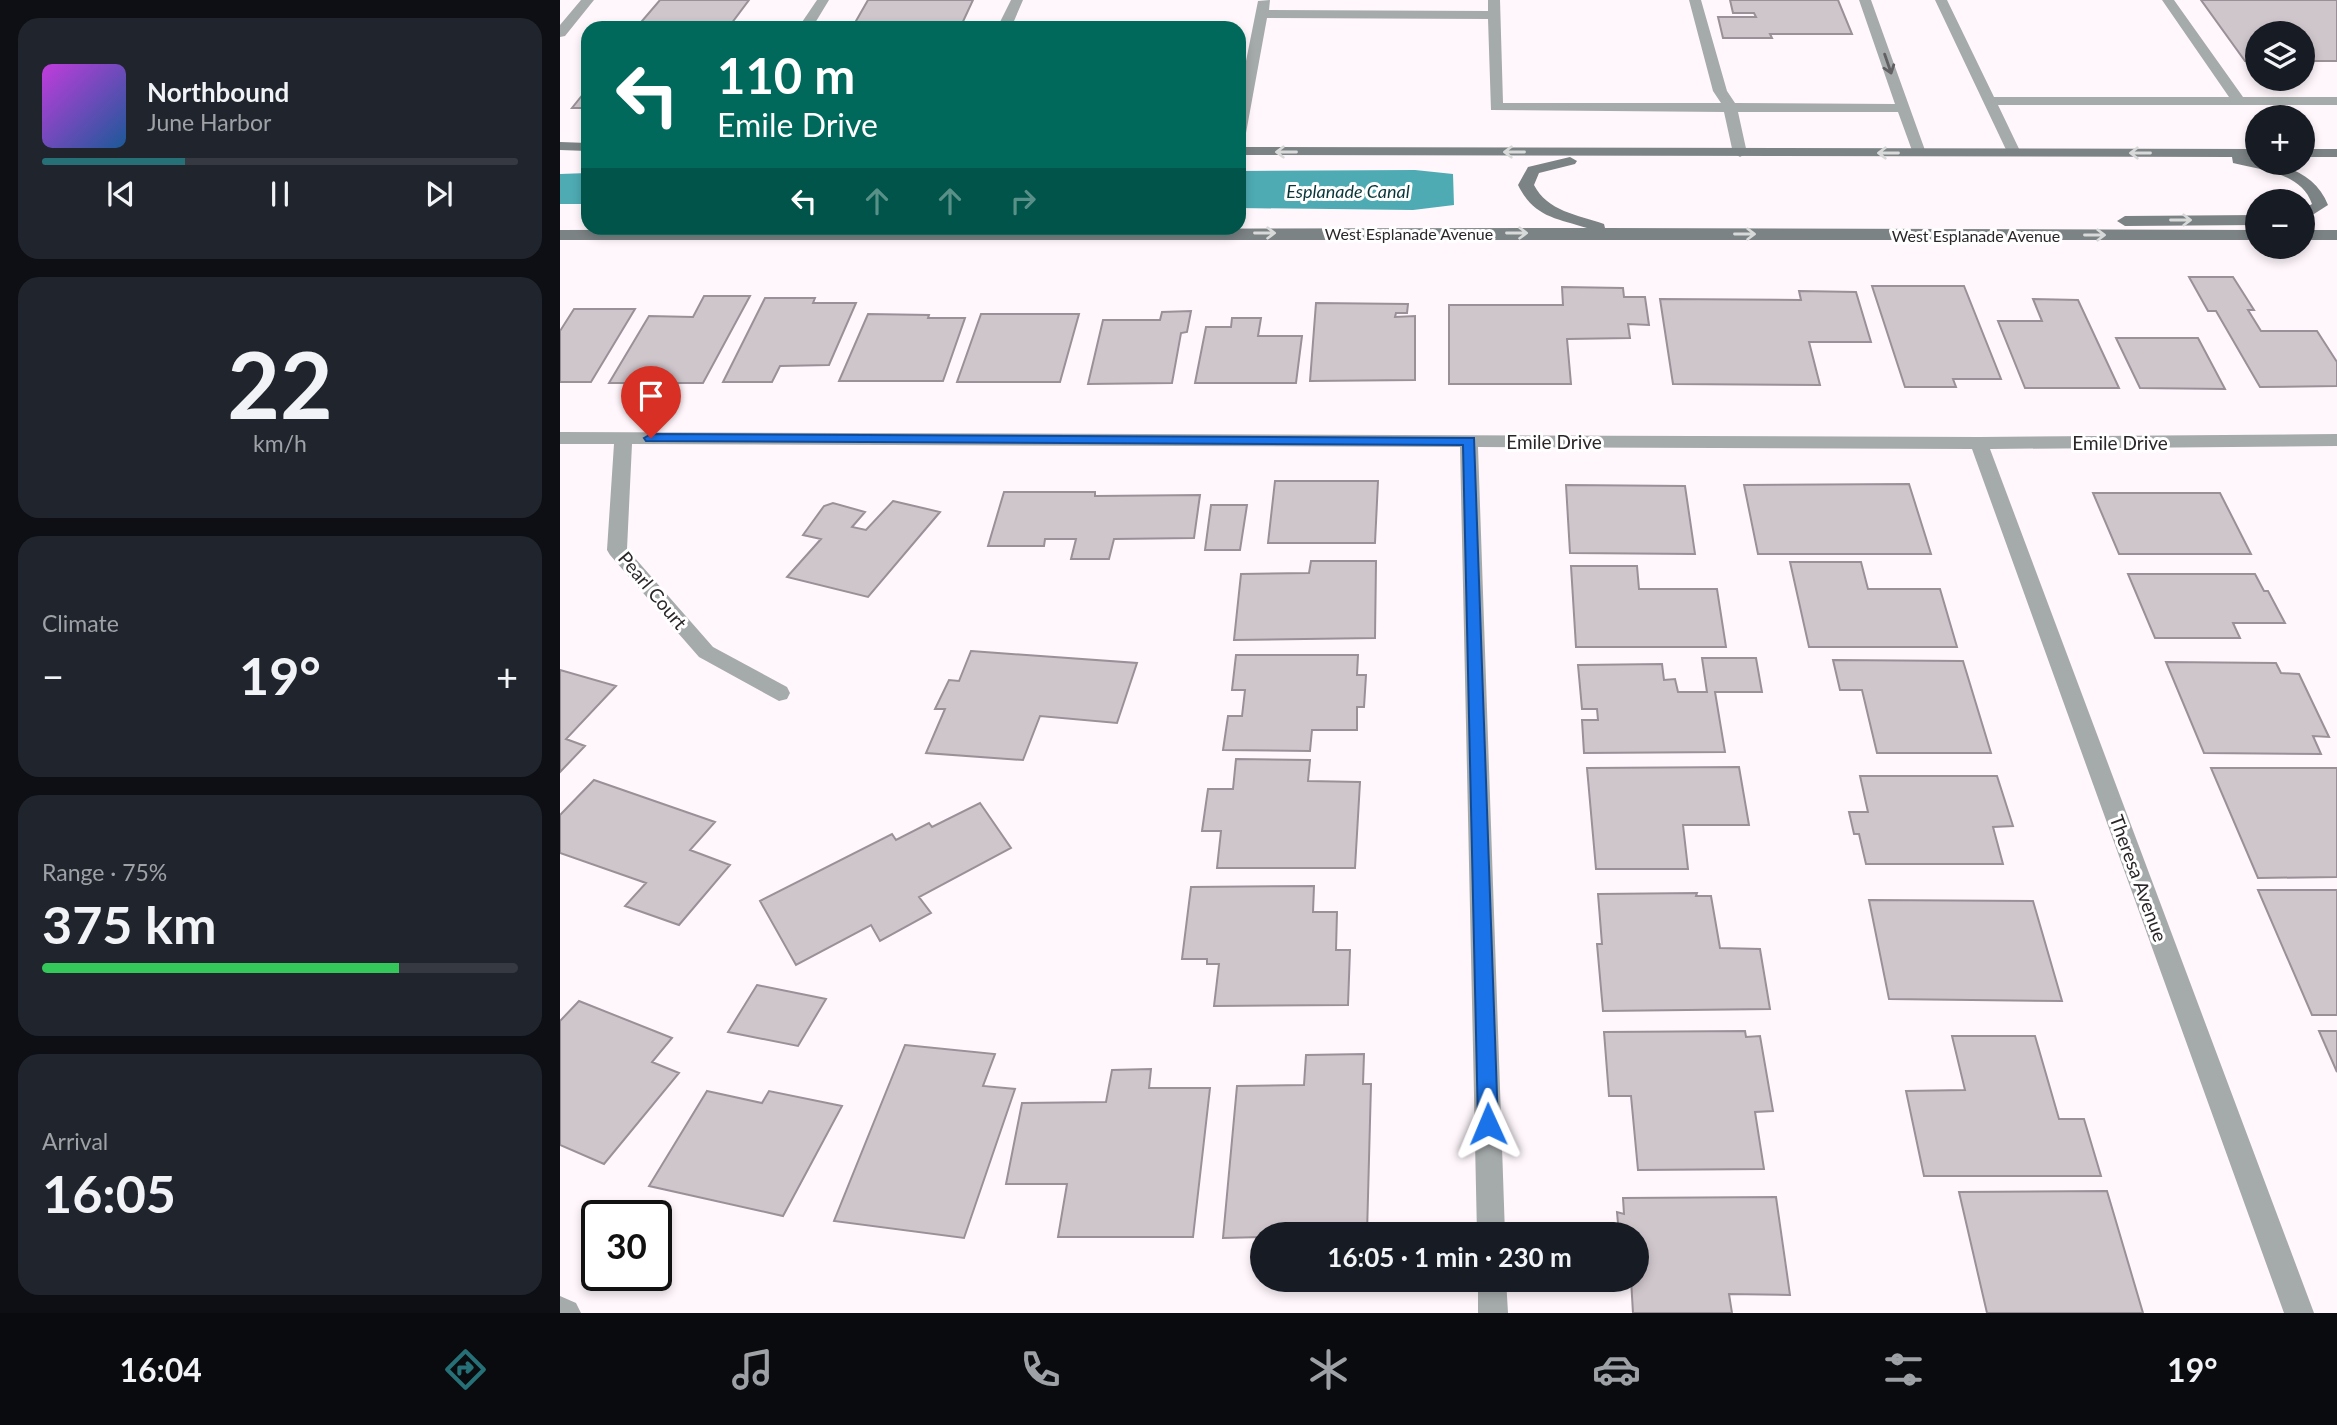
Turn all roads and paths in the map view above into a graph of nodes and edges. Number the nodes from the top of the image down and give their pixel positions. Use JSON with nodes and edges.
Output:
{"nodes":[{"id":1,"x":588,"y":0,"type":"edge"},
{"id":2,"x":822,"y":0,"type":"edge"},
{"id":3,"x":1017,"y":0,"type":"edge"},
{"id":4,"x":1695,"y":0,"type":"edge"},
{"id":5,"x":1865,"y":0,"type":"edge"},
{"id":6,"x":1941,"y":0,"type":"edge"},
{"id":7,"x":2168,"y":0,"type":"edge"},
{"id":8,"x":1263,"y":7,"type":"edge"},
{"id":9,"x":1494,"y":8,"type":"edge"},
{"id":10,"x":809,"y":21,"type":"edge"},
{"id":11,"x":1007,"y":21,"type":"edge"},
{"id":12,"x":560,"y":33,"type":"edge"},
{"id":13,"x":1246,"y":57,"type":"edge"},
{"id":14,"x":1990,"y":101,"type":"junction"},
{"id":15,"x":2239,"y":101,"type":"junction"},
{"id":16,"x":2337,"y":101,"type":"edge"},
{"id":17,"x":1730,"y":107,"type":"junction"},
{"id":18,"x":1903,"y":108,"type":"junction"},
{"id":19,"x":560,"y":146,"type":"edge"},
{"id":20,"x":581,"y":147,"type":"edge"},
{"id":21,"x":1246,"y":151,"type":"edge"},
{"id":22,"x":1740,"y":153,"type":"junction"},
{"id":23,"x":1919,"y":153,"type":"junction"},
{"id":24,"x":2014,"y":153,"type":"junction"},
{"id":25,"x":2172,"y":153,"type":"junction"},
{"id":26,"x":2245,"y":153,"type":"edge"},
{"id":27,"x":2315,"y":153,"type":"edge"},
{"id":28,"x":2337,"y":153,"type":"edge"},
{"id":29,"x":2311,"y":189,"type":"edge"},
{"id":30,"x":2315,"y":192,"type":"edge"},
{"id":31,"x":2315,"y":208,"type":"edge"},
{"id":32,"x":2245,"y":220,"type":"edge"},
{"id":33,"x":1614,"y":233,"type":"junction"},
{"id":34,"x":1246,"y":234,"type":"edge"},
{"id":35,"x":560,"y":235,"type":"edge"},
{"id":36,"x":581,"y":235,"type":"edge"},
{"id":37,"x":1920,"y":235,"type":"junction"},
{"id":38,"x":2245,"y":235,"type":"edge"},
{"id":39,"x":2315,"y":235,"type":"edge"},
{"id":40,"x":2337,"y":235,"type":"edge"},
{"id":41,"x":560,"y":438,"type":"edge"},
{"id":42,"x":623,"y":438,"type":"junction"},
{"id":43,"x":2337,"y":440,"type":"edge"},
{"id":44,"x":1469,"y":441,"type":"junction"},
{"id":45,"x":1979,"y":443,"type":"junction"},
{"id":46,"x":779,"y":693,"type":"dead end"},
{"id":47,"x":1491,"y":1222,"type":"edge"},
{"id":48,"x":1492,"y":1292,"type":"edge"},
{"id":49,"x":560,"y":1311,"type":"edge"},
{"id":50,"x":566,"y":1313,"type":"edge"},
{"id":51,"x":1493,"y":1313,"type":"edge"},
{"id":52,"x":2299,"y":1313,"type":"edge"}],
"edges":[{"from":1,"to":12,"type":"street"},
{"from":2,"to":10,"type":"street"},
{"from":3,"to":11,"type":"street"},
{"from":4,"to":17,"type":"street"},
{"from":5,"to":18,"type":"street","one_way":true},
{"from":6,"to":14,"type":"street"},
{"from":7,"to":15,"type":"street"},
{"from":8,"to":9,"type":"street"},
{"from":8,"to":13,"type":"street"},
{"from":9,"to":17,"type":"street"},
{"from":14,"to":15,"type":"street"},
{"from":14,"to":24,"type":"street"},
{"from":15,"to":16,"type":"street"},
{"from":17,"to":18,"type":"street"},
{"from":17,"to":22,"type":"street"},
{"from":18,"to":23,"type":"street"},
{"from":19,"to":20,"type":"main road"},
{"from":22,"to":21,"type":"main road","one_way":true},
{"from":23,"to":22,"type":"main road","one_way":true},
{"from":22,"to":33,"type":"main road"},
{"from":23,"to":24,"type":"main road"},
{"from":25,"to":24,"type":"main road","one_way":true},
{"from":25,"to":26,"type":"main road"},
{"from":25,"to":29,"type":"main road"},
{"from":27,"to":28,"type":"main road"},
{"from":30,"to":31,"type":"main road"},
{"from":37,"to":32,"type":"main road","one_way":true},
{"from":34,"to":33,"type":"main road","name":"West Esplanade Avenue","one_way":true},
{"from":33,"to":37,"type":"main road","name":"West Esplanade Avenue","one_way":true},
{"from":35,"to":36,"type":"main road","name":"West Esplanade Avenue","one_way":true},
{"from":37,"to":38,"type":"main road","name":"West Esplanade Avenue","one_way":true},
{"from":39,"to":40,"type":"main road"},
{"from":41,"to":42,"type":"street","name":"Emile Drive"},
{"from":42,"to":44,"type":"street","name":"Emile Drive"},
{"from":42,"to":46,"type":"street","name":"Pearl Court"},
{"from":43,"to":45,"type":"street","name":"Emile Drive"},
{"from":44,"to":45,"type":"street","name":"Emile Drive"},
{"from":44,"to":47,"type":"street"},
{"from":45,"to":52,"type":"street","name":"Theresa Avenue"},
{"from":48,"to":51,"type":"street"},
{"from":49,"to":50,"type":"street"}]}
